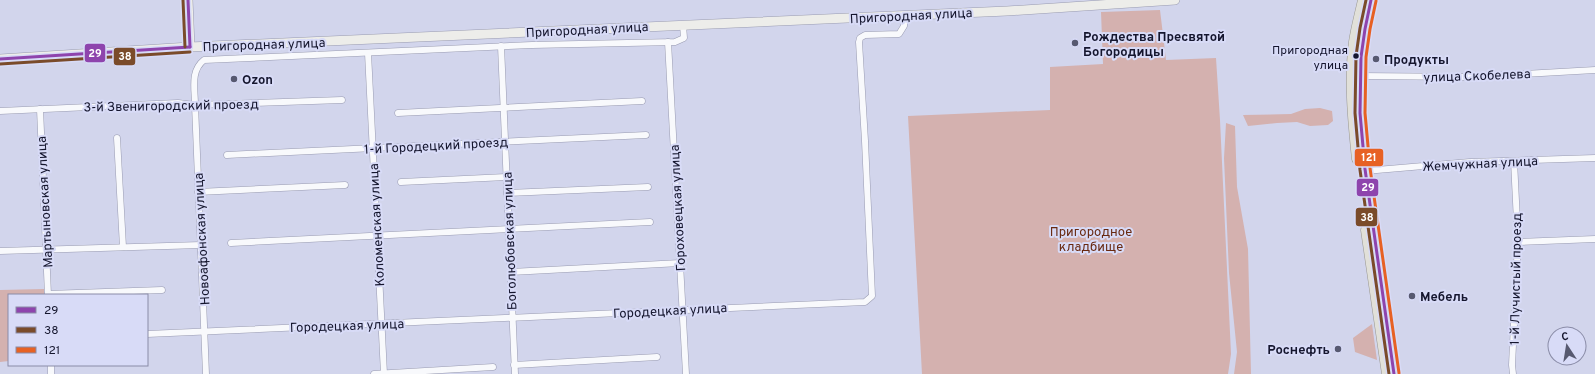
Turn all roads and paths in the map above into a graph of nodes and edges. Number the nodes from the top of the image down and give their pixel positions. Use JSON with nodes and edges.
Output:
{"nodes":[{"id":1,"x":188,"y":0,"type":"edge"},
{"id":2,"x":1175,"y":0,"type":"edge"},
{"id":3,"x":1363,"y":0,"type":"edge"},
{"id":4,"x":1371,"y":0,"type":"edge"},
{"id":5,"x":1145,"y":1,"type":"edge"},
{"id":6,"x":904,"y":15,"type":"junction"},
{"id":7,"x":683,"y":25,"type":"junction"},
{"id":8,"x":532,"y":32,"type":"junction"},
{"id":9,"x":356,"y":40,"type":"junction"},
{"id":10,"x":668,"y":42,"type":"junction"},
{"id":11,"x":532,"y":45,"type":"junction"},
{"id":12,"x":501,"y":46,"type":"junction"},
{"id":13,"x":190,"y":47,"type":"junction"},
{"id":14,"x":356,"y":53,"type":"junction"},
{"id":15,"x":368,"y":53,"type":"junction"},
{"id":16,"x":0,"y":59,"type":"edge"},
{"id":17,"x":1595,"y":70,"type":"edge"},
{"id":18,"x":1359,"y":76,"type":"junction"},
{"id":19,"x":342,"y":100,"type":"dead end"},
{"id":20,"x":642,"y":101,"type":"dead end"},
{"id":21,"x":195,"y":105,"type":"junction"},
{"id":22,"x":40,"y":109,"type":"junction"},
{"id":23,"x":504,"y":109,"type":"junction"},
{"id":24,"x":0,"y":111,"type":"edge"},
{"id":25,"x":398,"y":113,"type":"dead end"},
{"id":26,"x":646,"y":135,"type":"dead end"},
{"id":27,"x":117,"y":138,"type":"dead end"},
{"id":28,"x":505,"y":141,"type":"junction"},
{"id":29,"x":372,"y":148,"type":"junction"},
{"id":30,"x":227,"y":155,"type":"dead end"},
{"id":31,"x":1595,"y":158,"type":"edge"},
{"id":32,"x":1514,"y":161,"type":"junction"},
{"id":33,"x":1365,"y":171,"type":"junction"},
{"id":34,"x":506,"y":177,"type":"junction"},
{"id":35,"x":401,"y":182,"type":"dead end"},
{"id":36,"x":345,"y":185,"type":"dead end"},
{"id":37,"x":648,"y":187,"type":"dead end"},
{"id":38,"x":198,"y":192,"type":"junction"},
{"id":39,"x":507,"y":193,"type":"junction"},
{"id":40,"x":650,"y":222,"type":"dead end"},
{"id":41,"x":509,"y":229,"type":"junction"},
{"id":42,"x":377,"y":235,"type":"junction"},
{"id":43,"x":1595,"y":239,"type":"edge"},
{"id":44,"x":1518,"y":242,"type":"junction"},
{"id":45,"x":231,"y":243,"type":"dead end"},
{"id":46,"x":201,"y":245,"type":"junction"},
{"id":47,"x":123,"y":247,"type":"junction"},
{"id":48,"x":45,"y":249,"type":"junction"},
{"id":49,"x":0,"y":251,"type":"edge"},
{"id":50,"x":680,"y":263,"type":"junction"},
{"id":51,"x":510,"y":272,"type":"junction"},
{"id":52,"x":162,"y":290,"type":"dead end"},
{"id":53,"x":48,"y":294,"type":"edge"},
{"id":54,"x":682,"y":310,"type":"junction"},
{"id":55,"x":512,"y":318,"type":"junction"},
{"id":56,"x":381,"y":324,"type":"junction"},
{"id":57,"x":205,"y":331,"type":"junction"},
{"id":58,"x":148,"y":334,"type":"edge"},
{"id":59,"x":657,"y":358,"type":"dead end"},
{"id":60,"x":514,"y":365,"type":"junction"},
{"id":61,"x":493,"y":367,"type":"dead end"},
{"id":62,"x":206,"y":374,"type":"edge"},
{"id":63,"x":374,"y":374,"type":"edge"},
{"id":64,"x":384,"y":374,"type":"edge"},
{"id":65,"x":515,"y":374,"type":"edge"},
{"id":66,"x":686,"y":374,"type":"edge"},
{"id":67,"x":1387,"y":374,"type":"edge"},
{"id":68,"x":1394,"y":374,"type":"edge"},
{"id":69,"x":1514,"y":374,"type":"edge"}],
"edges":[{"from":1,"to":13,"type":"street"},
{"from":2,"to":5,"type":"street","name":"Пригородная улица"},
{"from":3,"to":67,"type":"main road"},
{"from":4,"to":18,"type":"main road"},
{"from":5,"to":6,"type":"street","name":"Пригородная улица"},
{"from":6,"to":7,"type":"street","name":"Пригородная улица"},
{"from":6,"to":54,"type":"street","name":"Городецкая улица"},
{"from":7,"to":8,"type":"street","name":"Пригородная улица"},
{"from":7,"to":10,"type":"street"},
{"from":8,"to":9,"type":"street","name":"Пригородная улица"},
{"from":8,"to":11,"type":"street"},
{"from":9,"to":13,"type":"street","name":"Пригородная улица"},
{"from":9,"to":14,"type":"street"},
{"from":10,"to":11,"type":"street","name":"Новоафонская улица"},
{"from":10,"to":50,"type":"street","name":"Гороховецкая улица"},
{"from":11,"to":12,"type":"street","name":"Новоафонская улица"},
{"from":12,"to":15,"type":"street","name":"Новоафонская улица"},
{"from":12,"to":23,"type":"street","name":"Боголюбовская улица"},
{"from":13,"to":16,"type":"street","name":"Пригородная улица"},
{"from":14,"to":15,"type":"street","name":"Новоафонская улица"},
{"from":14,"to":21,"type":"street","name":"Новоафонская улица"},
{"from":15,"to":29,"type":"street","name":"Коломенская улица"},
{"from":17,"to":18,"type":"street","name":"улица Скобелева"},
{"from":18,"to":33,"type":"main road"},
{"from":19,"to":21,"type":"street","name":"3-й Звенигородский проезд"},
{"from":20,"to":23,"type":"street"},
{"from":21,"to":22,"type":"street","name":"3-й Звенигородский проезд"},
{"from":21,"to":38,"type":"street","name":"Новоафонская улица"},
{"from":22,"to":24,"type":"street","name":"3-й Звенигородский проезд"},
{"from":22,"to":48,"type":"street","name":"Мартыновская улица"},
{"from":23,"to":25,"type":"street"},
{"from":23,"to":28,"type":"street","name":"Боголюбовская улица"},
{"from":26,"to":28,"type":"street","name":"1-й Городецкий проезд"},
{"from":27,"to":47,"type":"street"},
{"from":28,"to":29,"type":"street","name":"1-й Городецкий проезд"},
{"from":28,"to":34,"type":"street","name":"Боголюбовская улица"},
{"from":29,"to":30,"type":"street","name":"1-й Городецкий проезд"},
{"from":29,"to":42,"type":"street","name":"Коломенская улица"},
{"from":31,"to":32,"type":"street","name":"Жемчужная улица"},
{"from":32,"to":33,"type":"street","name":"Жемчужная улица"},
{"from":32,"to":44,"type":"street","name":"1-й Лучистый проезд"},
{"from":33,"to":68,"type":"main road"},
{"from":34,"to":35,"type":"street"},
{"from":34,"to":39,"type":"street","name":"Боголюбовская улица"},
{"from":36,"to":38,"type":"street"},
{"from":37,"to":39,"type":"street"},
{"from":38,"to":46,"type":"street","name":"Новоафонская улица"},
{"from":39,"to":41,"type":"street","name":"Боголюбовская улица"},
{"from":40,"to":41,"type":"street"},
{"from":41,"to":42,"type":"street"},
{"from":41,"to":51,"type":"street","name":"Боголюбовская улица"},
{"from":42,"to":45,"type":"street"},
{"from":42,"to":56,"type":"street","name":"Коломенская улица"},
{"from":43,"to":44,"type":"street"},
{"from":44,"to":69,"type":"street","name":"1-й Лучистый проезд"},
{"from":46,"to":47,"type":"street"},
{"from":46,"to":57,"type":"street","name":"Новоафонская улица"},
{"from":47,"to":48,"type":"street"},
{"from":48,"to":49,"type":"street"},
{"from":48,"to":53,"type":"street","name":"Мартыновская улица"},
{"from":50,"to":51,"type":"street"},
{"from":50,"to":54,"type":"street","name":"Гороховецкая улица"},
{"from":51,"to":55,"type":"street","name":"Боголюбовская улица"},
{"from":52,"to":53,"type":"street"},
{"from":54,"to":55,"type":"street","name":"Городецкая улица"},
{"from":54,"to":66,"type":"street","name":"Гороховецкая улица"},
{"from":55,"to":56,"type":"street","name":"Городецкая улица"},
{"from":55,"to":60,"type":"street","name":"Боголюбовская улица"},
{"from":56,"to":57,"type":"street","name":"Городецкая улица"},
{"from":56,"to":64,"type":"street","name":"Коломенская улица"},
{"from":57,"to":58,"type":"street","name":"Городецкая улица"},
{"from":57,"to":62,"type":"street","name":"Новоафонская улица"},
{"from":59,"to":60,"type":"street"},
{"from":60,"to":65,"type":"street","name":"Боголюбовская улица"},
{"from":61,"to":64,"type":"street"},
{"from":63,"to":64,"type":"street"}]}
